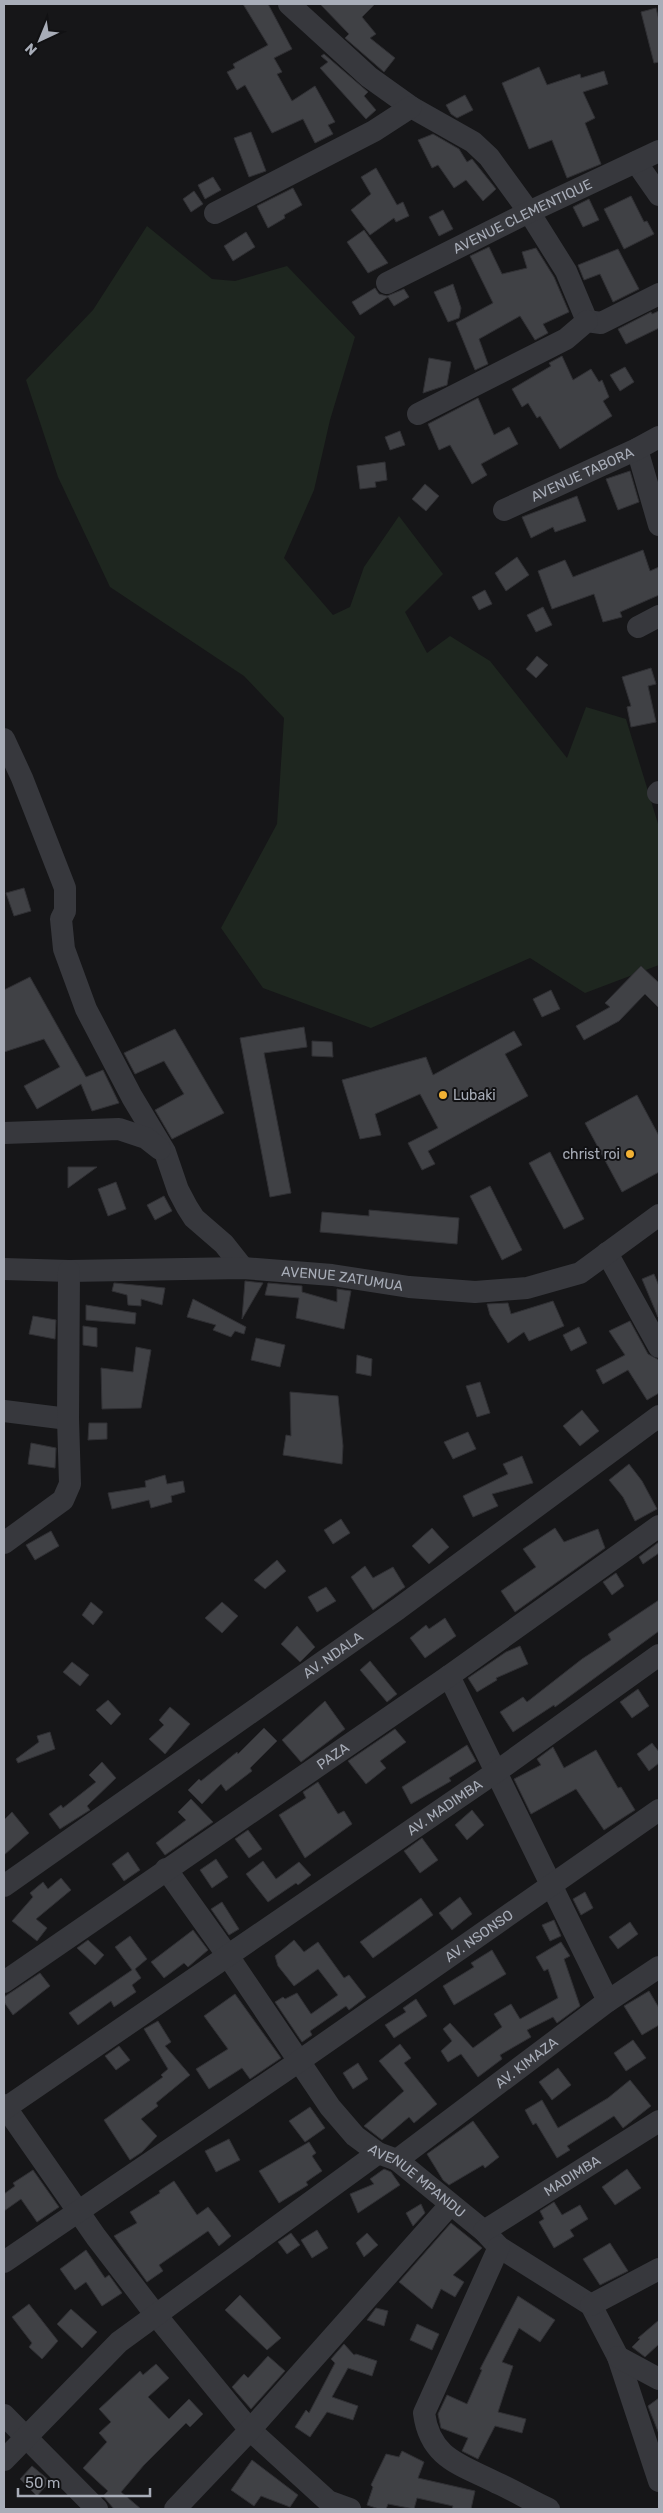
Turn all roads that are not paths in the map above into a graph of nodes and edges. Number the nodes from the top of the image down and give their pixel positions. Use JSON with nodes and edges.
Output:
{"nodes":[{"id":1,"x":289,"y":4,"type":"edge"},
{"id":2,"x":411,"y":107,"type":"junction"},
{"id":3,"x":659,"y":151,"type":"edge"},
{"id":4,"x":636,"y":162,"type":"junction"},
{"id":5,"x":659,"y":195,"type":"edge"},
{"id":6,"x":529,"y":212,"type":"junction"},
{"id":7,"x":215,"y":213,"type":"dead end"},
{"id":8,"x":387,"y":283,"type":"dead end"},
{"id":9,"x":659,"y":294,"type":"edge"},
{"id":10,"x":587,"y":321,"type":"junction"},
{"id":11,"x":418,"y":414,"type":"dead end"},
{"id":12,"x":659,"y":437,"type":"edge"},
{"id":13,"x":637,"y":449,"type":"junction"},
{"id":14,"x":504,"y":510,"type":"dead end"},
{"id":15,"x":659,"y":525,"type":"edge"},
{"id":16,"x":659,"y":616,"type":"edge"},
{"id":17,"x":638,"y":628,"type":"dead end"},
{"id":18,"x":4,"y":739,"type":"edge"},
{"id":19,"x":4,"y":1133,"type":"edge"},
{"id":20,"x":165,"y":1152,"type":"junction"},
{"id":21,"x":659,"y":1215,"type":"edge"},
{"id":22,"x":608,"y":1253,"type":"junction"},
{"id":23,"x":242,"y":1268,"type":"junction"},
{"id":24,"x":4,"y":1269,"type":"edge"},
{"id":25,"x":69,"y":1271,"type":"junction"},
{"id":26,"x":659,"y":1347,"type":"edge"},
{"id":27,"x":4,"y":1411,"type":"edge"},
{"id":28,"x":659,"y":1416,"type":"edge"},
{"id":29,"x":68,"y":1418,"type":"junction"},
{"id":30,"x":659,"y":1526,"type":"edge"},
{"id":31,"x":4,"y":1542,"type":"edge"},
{"id":32,"x":659,"y":1655,"type":"edge"},
{"id":33,"x":448,"y":1676,"type":"junction"},
{"id":34,"x":496,"y":1772,"type":"junction"},
{"id":35,"x":659,"y":1810,"type":"edge"},
{"id":36,"x":166,"y":1869,"type":"junction"},
{"id":37,"x":551,"y":1885,"type":"junction"},
{"id":38,"x":4,"y":1886,"type":"edge"},
{"id":39,"x":228,"y":1956,"type":"junction"},
{"id":40,"x":659,"y":1967,"type":"edge"},
{"id":41,"x":4,"y":1982,"type":"edge"},
{"id":42,"x":608,"y":2002,"type":"junction"},
{"id":43,"x":298,"y":2062,"type":"junction"},
{"id":44,"x":4,"y":2107,"type":"edge"},
{"id":45,"x":659,"y":2121,"type":"edge"},
{"id":46,"x":387,"y":2156,"type":"junction"},
{"id":47,"x":450,"y":2205,"type":"junction"},
{"id":48,"x":80,"y":2213,"type":"junction"},
{"id":49,"x":492,"y":2239,"type":"junction"},
{"id":50,"x":4,"y":2262,"type":"edge"},
{"id":51,"x":659,"y":2269,"type":"edge"},
{"id":52,"x":591,"y":2305,"type":"junction"},
{"id":53,"x":155,"y":2314,"type":"junction"},
{"id":54,"x":618,"y":2357,"type":"junction"},
{"id":55,"x":659,"y":2379,"type":"edge"},
{"id":56,"x":4,"y":2415,"type":"edge"},
{"id":57,"x":250,"y":2430,"type":"junction"},
{"id":58,"x":26,"y":2439,"type":"junction"},
{"id":59,"x":4,"y":2460,"type":"edge"},
{"id":60,"x":659,"y":2481,"type":"edge"},
{"id":61,"x":327,"y":2505,"type":"edge"},
{"id":62,"x":97,"y":2509,"type":"edge"},
{"id":63,"x":175,"y":2509,"type":"edge"},
{"id":64,"x":350,"y":2509,"type":"edge"},
{"id":65,"x":549,"y":2509,"type":"edge"}],
"edges":[{"from":1,"to":2,"type":"street"},
{"from":2,"to":6,"type":"street"},
{"from":2,"to":7,"type":"street"},
{"from":3,"to":4,"type":"street","name":"AVENUE CLEMENTIQUE"},
{"from":4,"to":5,"type":"street"},
{"from":4,"to":6,"type":"street","name":"AVENUE CLEMENTIQUE"},
{"from":6,"to":8,"type":"street","name":"AVENUE CLEMENTIQUE"},
{"from":6,"to":10,"type":"street"},
{"from":9,"to":10,"type":"street"},
{"from":10,"to":11,"type":"street"},
{"from":12,"to":13,"type":"street","name":"AVENUE TABORA"},
{"from":13,"to":14,"type":"street","name":"AVENUE TABORA"},
{"from":13,"to":15,"type":"street"},
{"from":16,"to":17,"type":"street"},
{"from":18,"to":20,"type":"street"},
{"from":19,"to":20,"type":"street"},
{"from":20,"to":23,"type":"street"},
{"from":21,"to":22,"type":"street","name":"AVENUE ZATUMUA"},
{"from":22,"to":23,"type":"street","name":"AVENUE ZATUMUA"},
{"from":22,"to":26,"type":"street"},
{"from":23,"to":25,"type":"street","name":"AVENUE ZATUMUA"},
{"from":24,"to":25,"type":"street","name":"AVENUE ZATUMUA"},
{"from":25,"to":29,"type":"street"},
{"from":27,"to":29,"type":"street"},
{"from":28,"to":38,"type":"street","name":"AV. NDALA"},
{"from":29,"to":31,"type":"street"},
{"from":30,"to":33,"type":"street","name":"PAZA"},
{"from":32,"to":34,"type":"street","name":"AV. MADIMBA"},
{"from":33,"to":34,"type":"street"},
{"from":33,"to":36,"type":"street","name":"PAZA"},
{"from":34,"to":37,"type":"street"},
{"from":34,"to":39,"type":"street","name":"AV. MADIMBA"},
{"from":35,"to":37,"type":"street","name":"AV. NSONSO"},
{"from":36,"to":39,"type":"street","name":"AVENUE MPANDU"},
{"from":36,"to":41,"type":"street","name":"PAZA"},
{"from":37,"to":42,"type":"street"},
{"from":37,"to":43,"type":"street","name":"AV. NSONSO"},
{"from":39,"to":43,"type":"street","name":"AVENUE MPANDU"},
{"from":39,"to":44,"type":"street","name":"AV. MADIMBA"},
{"from":40,"to":42,"type":"street","name":"AV. KIMAZA"},
{"from":42,"to":46,"type":"street","name":"AV. KIMAZA"},
{"from":43,"to":46,"type":"street","name":"AVENUE MPANDU"},
{"from":43,"to":48,"type":"street","name":"AV. NSONSO"},
{"from":44,"to":48,"type":"street"},
{"from":45,"to":49,"type":"street","name":"MADIMBA"},
{"from":46,"to":47,"type":"street","name":"AVENUE MPANDU"},
{"from":46,"to":53,"type":"street","name":"AV. KIMAZA"},
{"from":47,"to":49,"type":"street","name":"AVENUE MPANDU"},
{"from":47,"to":57,"type":"street"},
{"from":48,"to":50,"type":"street","name":"AV. NSONSO"},
{"from":48,"to":53,"type":"street"},
{"from":49,"to":52,"type":"street","name":"AVENUE MPANDU"},
{"from":49,"to":65,"type":"street"},
{"from":51,"to":52,"type":"street"},
{"from":52,"to":54,"type":"street"},
{"from":53,"to":57,"type":"street"},
{"from":53,"to":58,"type":"street","name":"AV. KIMAZA"},
{"from":54,"to":55,"type":"street"},
{"from":54,"to":60,"type":"street"},
{"from":56,"to":58,"type":"street"},
{"from":57,"to":61,"type":"street"},
{"from":57,"to":63,"type":"street"},
{"from":58,"to":59,"type":"street","name":"AV. KIMAZA"},
{"from":58,"to":62,"type":"street"},
{"from":61,"to":64,"type":"street"}]}
